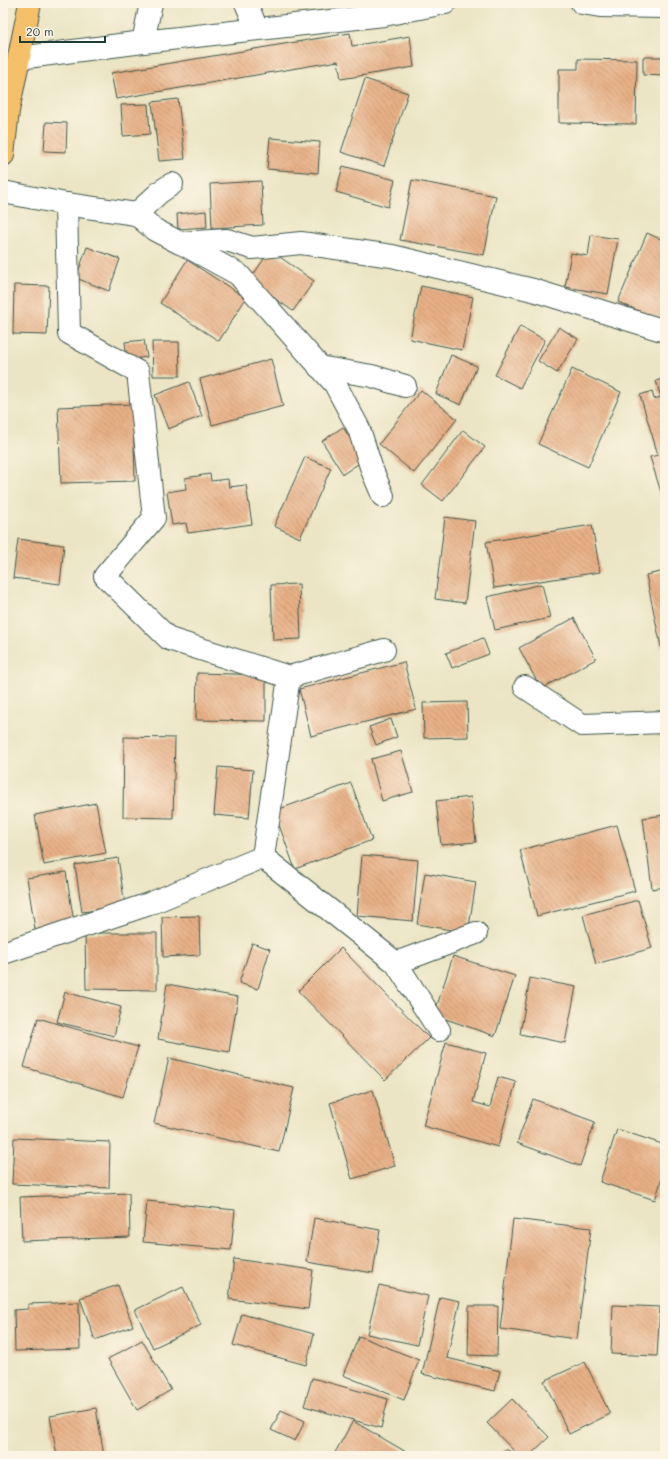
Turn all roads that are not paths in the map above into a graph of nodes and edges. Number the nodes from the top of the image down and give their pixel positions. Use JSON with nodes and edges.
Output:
{"nodes":[{"id":1,"x":30,"y":3,"type":"edge"},
{"id":2,"x":151,"y":3,"type":"edge"},
{"id":3,"x":246,"y":3,"type":"edge"},
{"id":4,"x":445,"y":3,"type":"edge"},
{"id":5,"x":582,"y":3,"type":"edge"},
{"id":6,"x":665,"y":7,"type":"edge"},
{"id":7,"x":257,"y":29,"type":"junction"},
{"id":8,"x":143,"y":42,"type":"junction"},
{"id":9,"x":19,"y":58,"type":"junction"},
{"id":10,"x":3,"y":155,"type":"edge"},
{"id":11,"x":172,"y":184,"type":"dead end"},
{"id":12,"x":3,"y":192,"type":"edge"},
{"id":13,"x":66,"y":204,"type":"junction"},
{"id":14,"x":136,"y":214,"type":"junction"},
{"id":15,"x":180,"y":243,"type":"junction"},
{"id":16,"x":665,"y":331,"type":"edge"},
{"id":17,"x":319,"y":367,"type":"junction"},
{"id":18,"x":405,"y":386,"type":"dead end"},
{"id":19,"x":384,"y":496,"type":"dead end"},
{"id":20,"x":384,"y":650,"type":"dead end"},
{"id":21,"x":289,"y":678,"type":"junction"},
{"id":22,"x":525,"y":687,"type":"dead end"},
{"id":23,"x":665,"y":722,"type":"edge"},
{"id":24,"x":263,"y":856,"type":"junction"},
{"id":25,"x":476,"y":933,"type":"dead end"},
{"id":26,"x":3,"y":953,"type":"edge"},
{"id":27,"x":396,"y":963,"type":"junction"},
{"id":28,"x":439,"y":1030,"type":"dead end"}],
"edges":[{"from":1,"to":9,"type":"main road"},
{"from":2,"to":8,"type":"street"},
{"from":3,"to":7,"type":"street"},
{"from":4,"to":7,"type":"street"},
{"from":5,"to":6,"type":"street"},
{"from":7,"to":8,"type":"street"},
{"from":8,"to":9,"type":"street"},
{"from":9,"to":10,"type":"main road"},
{"from":11,"to":14,"type":"street"},
{"from":12,"to":13,"type":"street"},
{"from":13,"to":14,"type":"street"},
{"from":13,"to":21,"type":"street"},
{"from":14,"to":15,"type":"street"},
{"from":15,"to":16,"type":"street"},
{"from":15,"to":17,"type":"street"},
{"from":17,"to":18,"type":"street"},
{"from":17,"to":19,"type":"street"},
{"from":20,"to":21,"type":"street"},
{"from":21,"to":24,"type":"street"},
{"from":22,"to":23,"type":"street"},
{"from":24,"to":26,"type":"street"},
{"from":24,"to":27,"type":"street"},
{"from":25,"to":27,"type":"street"},
{"from":27,"to":28,"type":"street"}]}
